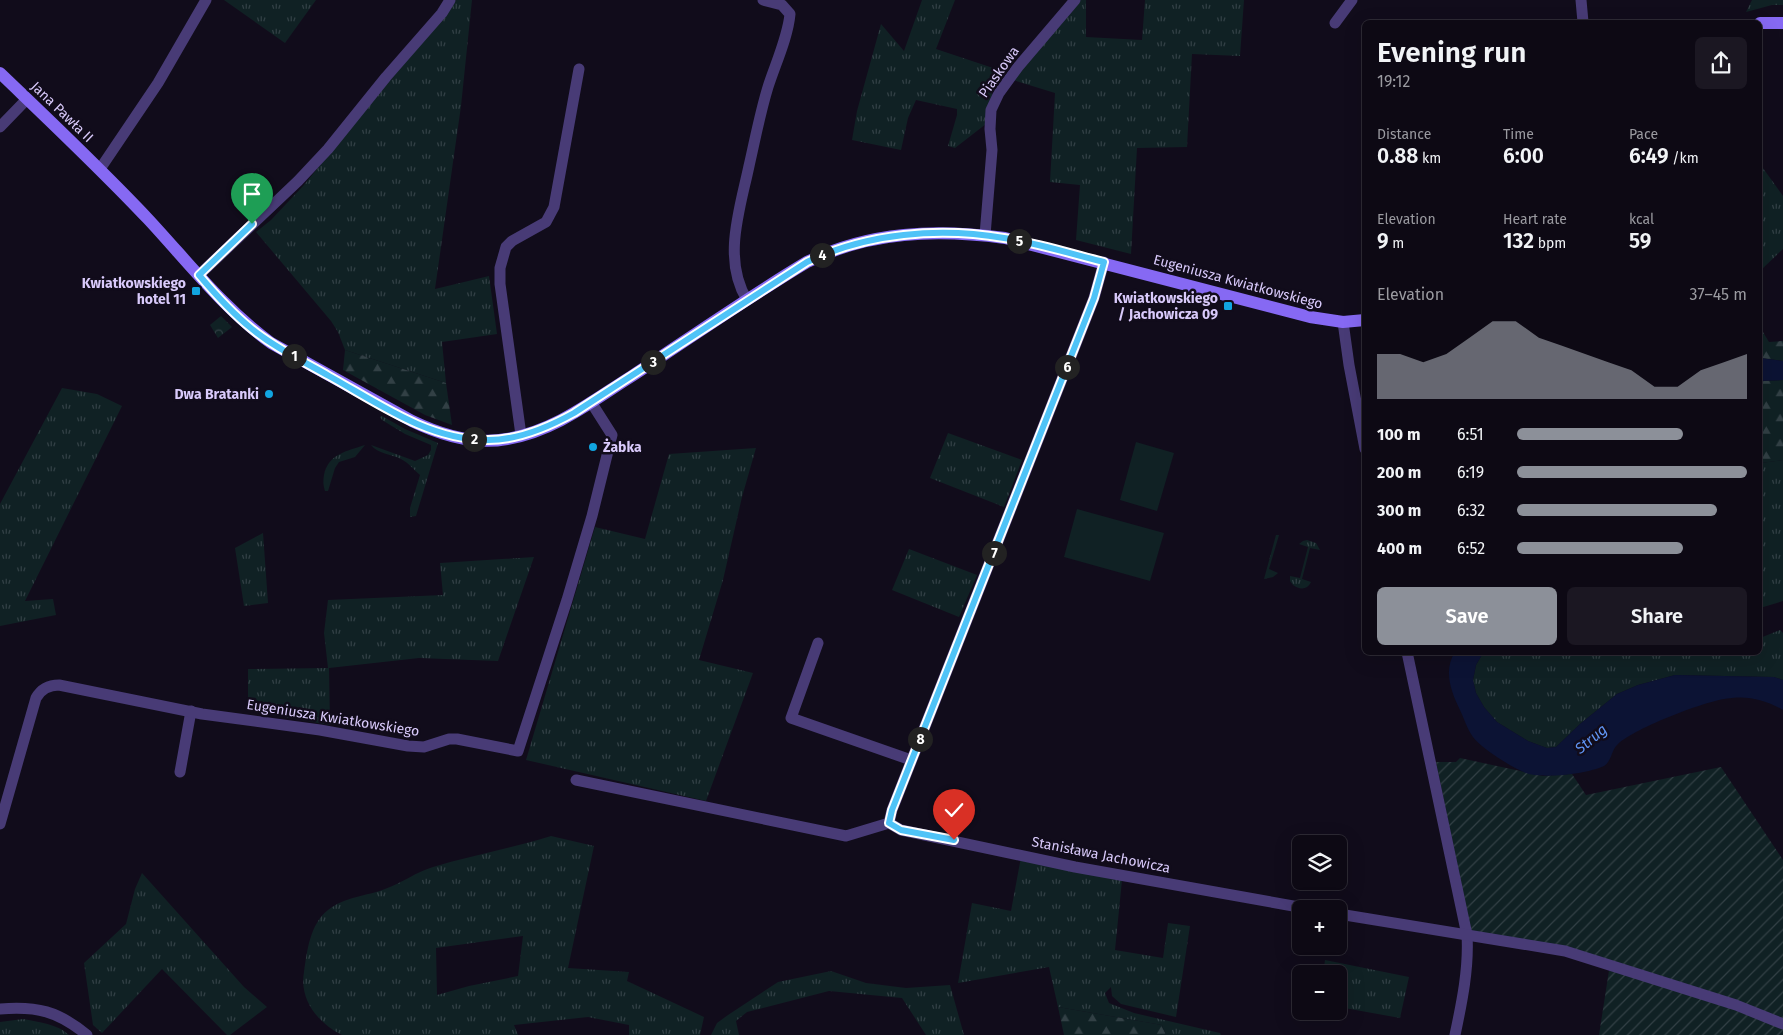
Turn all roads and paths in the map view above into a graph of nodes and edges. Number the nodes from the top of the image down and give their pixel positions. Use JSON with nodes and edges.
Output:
{"nodes":[{"id":1,"x":206,"y":0,"type":"edge"},
{"id":2,"x":450,"y":0,"type":"edge"},
{"id":3,"x":763,"y":0,"type":"edge"},
{"id":4,"x":1074,"y":0,"type":"edge"},
{"id":5,"x":1352,"y":0,"type":"edge"},
{"id":6,"x":1581,"y":0,"type":"edge"},
{"id":7,"x":1583,"y":20,"type":"edge"},
{"id":8,"x":1335,"y":23,"type":"dead end"},
{"id":9,"x":1762,"y":23,"type":"edge"},
{"id":10,"x":1783,"y":23,"type":"edge"},
{"id":11,"x":579,"y":69,"type":"dead end"},
{"id":12,"x":0,"y":73,"type":"edge"},
{"id":13,"x":26,"y":99,"type":"junction"},
{"id":14,"x":0,"y":127,"type":"edge"},
{"id":15,"x":102,"y":171,"type":"junction"},
{"id":16,"x":985,"y":235,"type":"junction"},
{"id":17,"x":1104,"y":262,"type":"junction"},
{"id":18,"x":199,"y":275,"type":"junction"},
{"id":19,"x":747,"y":300,"type":"junction"},
{"id":20,"x":1362,"y":320,"type":"edge"},
{"id":21,"x":1343,"y":322,"type":"junction"},
{"id":22,"x":591,"y":402,"type":"junction"},
{"id":23,"x":1362,"y":434,"type":"edge"},
{"id":24,"x":521,"y":436,"type":"junction"},
{"id":25,"x":818,"y":643,"type":"dead end"},
{"id":26,"x":1408,"y":655,"type":"edge"},
{"id":27,"x":191,"y":711,"type":"junction"},
{"id":28,"x":911,"y":760,"type":"junction"},
{"id":29,"x":180,"y":772,"type":"dead end"},
{"id":30,"x":576,"y":780,"type":"dead end"},
{"id":31,"x":889,"y":823,"type":"junction"},
{"id":32,"x":0,"y":824,"type":"edge"},
{"id":33,"x":1292,"y":906,"type":"edge"},
{"id":34,"x":1347,"y":915,"type":"edge"},
{"id":35,"x":1467,"y":935,"type":"junction"},
{"id":36,"x":0,"y":1009,"type":"edge"},
{"id":37,"x":1783,"y":1024,"type":"edge"},
{"id":38,"x":87,"y":1035,"type":"edge"},
{"id":39,"x":1455,"y":1035,"type":"edge"}],
"edges":[{"from":1,"to":15,"type":"street"},
{"from":2,"to":18,"type":"street"},
{"from":3,"to":19,"type":"street"},
{"from":4,"to":16,"type":"street","name":"Piaskowa"},
{"from":5,"to":8,"type":"street"},
{"from":6,"to":7,"type":"street"},
{"from":9,"to":10,"type":"street"},
{"from":11,"to":24,"type":"street"},
{"from":12,"to":13,"type":"street","name":"Jana Pawła II"},
{"from":13,"to":14,"type":"street"},
{"from":13,"to":15,"type":"street","name":"Jana Pawła II"},
{"from":15,"to":18,"type":"street","name":"Eugeniusza Kwiatkowskiego"},
{"from":16,"to":17,"type":"street","name":"Eugeniusza Kwiatkowskiego"},
{"from":16,"to":19,"type":"street","name":"Eugeniusza Kwiatkowskiego"},
{"from":17,"to":21,"type":"street","name":"Eugeniusza Kwiatkowskiego"},
{"from":17,"to":28,"type":"street"},
{"from":18,"to":24,"type":"street","name":"Eugeniusza Kwiatkowskiego"},
{"from":19,"to":22,"type":"street","name":"Eugeniusza Kwiatkowskiego"},
{"from":20,"to":21,"type":"street","name":"Eugeniusza Kwiatkowskiego"},
{"from":21,"to":23,"type":"street"},
{"from":22,"to":24,"type":"street","name":"Eugeniusza Kwiatkowskiego"},
{"from":22,"to":27,"type":"street","name":"Eugeniusza Kwiatkowskiego"},
{"from":25,"to":28,"type":"street"},
{"from":26,"to":35,"type":"street"},
{"from":27,"to":29,"type":"street"},
{"from":27,"to":32,"type":"street","name":"Eugeniusza Kwiatkowskiego"},
{"from":28,"to":31,"type":"street"},
{"from":30,"to":31,"type":"street"},
{"from":31,"to":33,"type":"street","name":"Stanisława Jachowicza"},
{"from":34,"to":35,"type":"street"},
{"from":35,"to":37,"type":"street"},
{"from":35,"to":39,"type":"street"},
{"from":36,"to":38,"type":"street"}]}
